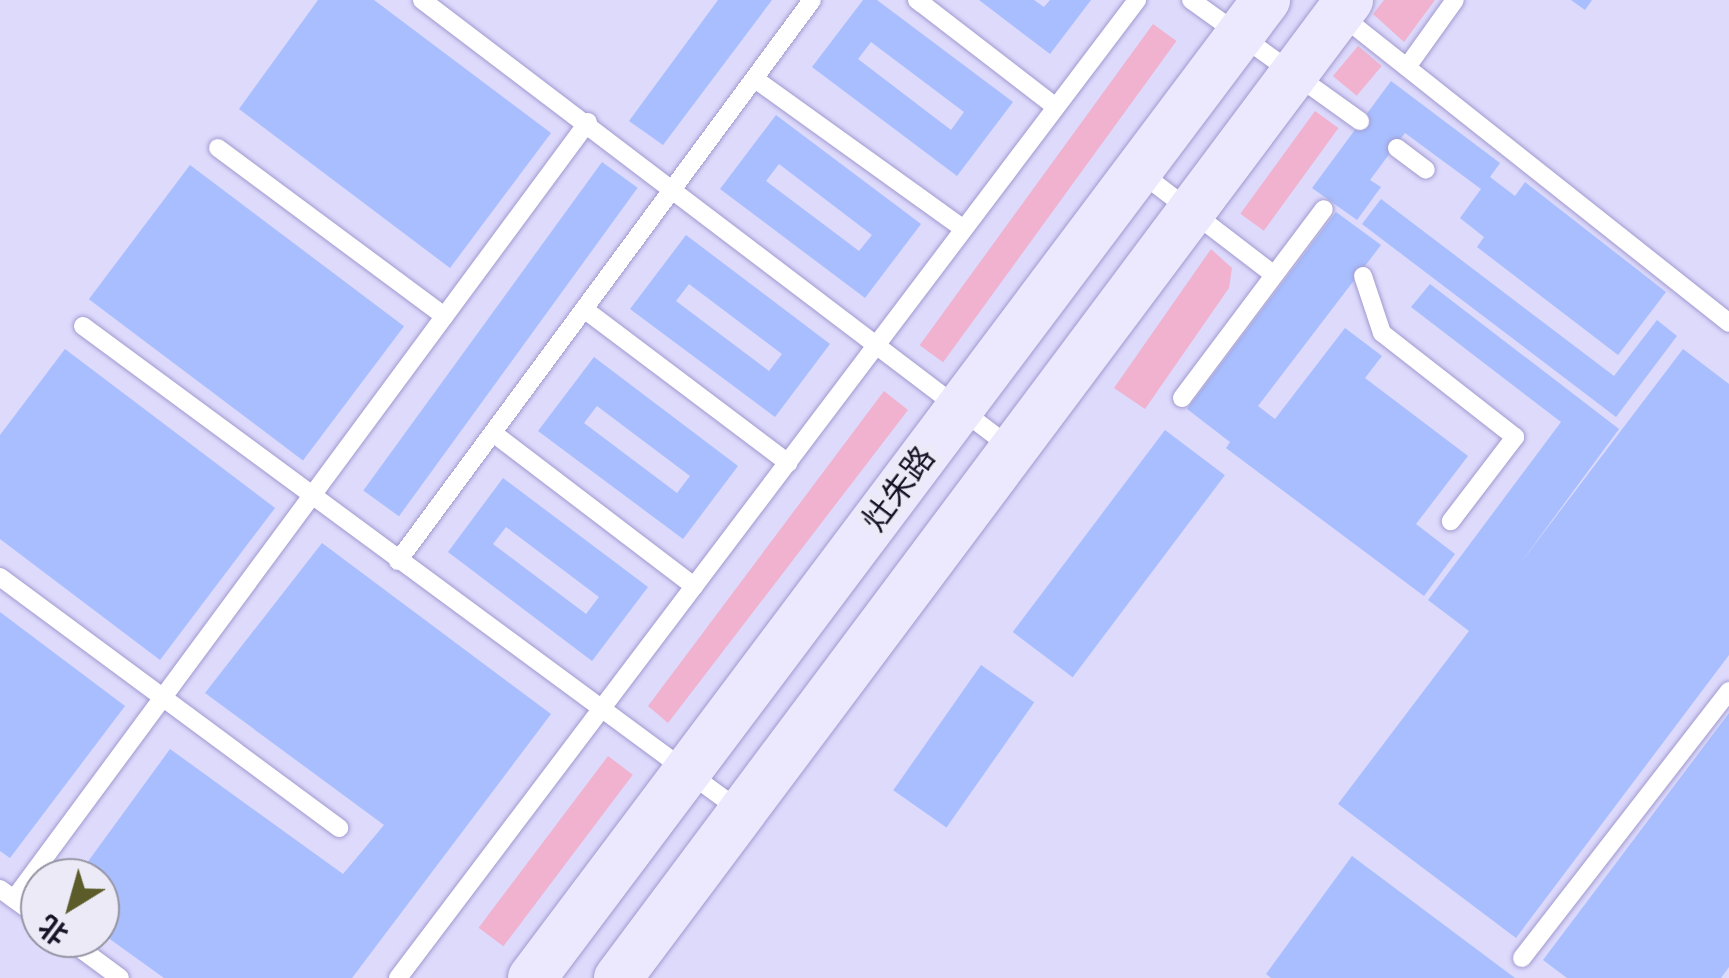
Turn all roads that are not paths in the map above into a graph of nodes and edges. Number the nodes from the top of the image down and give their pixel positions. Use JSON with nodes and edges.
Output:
{"nodes":[{"id":1,"x":422,"y":0,"type":"edge"},
{"id":2,"x":812,"y":0,"type":"edge"},
{"id":3,"x":917,"y":0,"type":"edge"},
{"id":4,"x":1138,"y":0,"type":"edge"},
{"id":5,"x":1190,"y":0,"type":"edge"},
{"id":6,"x":1456,"y":0,"type":"edge"},
{"id":7,"x":1337,"y":4,"type":"edge"},
{"id":8,"x":1254,"y":17,"type":"edge"},
{"id":9,"x":1407,"y":66,"type":"junction"},
{"id":10,"x":1296,"y":72,"type":"junction"},
{"id":11,"x":755,"y":78,"type":"junction"},
{"id":12,"x":1056,"y":107,"type":"junction"},
{"id":13,"x":1360,"y":120,"type":"dead end"},
{"id":14,"x":588,"y":122,"type":"junction"},
{"id":15,"x":218,"y":148,"type":"dead end"},
{"id":16,"x":1396,"y":148,"type":"dead end"},
{"id":17,"x":1426,"y":170,"type":"dead end"},
{"id":18,"x":1138,"y":171,"type":"junction"},
{"id":19,"x":1324,"y":209,"type":"dead end"},
{"id":20,"x":1194,"y":212,"type":"junction"},
{"id":21,"x":964,"y":229,"type":"junction"},
{"id":22,"x":1274,"y":275,"type":"junction"},
{"id":23,"x":1363,"y":276,"type":"dead end"},
{"id":24,"x":584,"y":310,"type":"junction"},
{"id":25,"x":444,"y":316,"type":"junction"},
{"id":26,"x":1729,"y":323,"type":"edge"},
{"id":27,"x":82,"y":326,"type":"dead end"},
{"id":28,"x":876,"y":346,"type":"junction"},
{"id":29,"x":1182,"y":398,"type":"dead end"},
{"id":30,"x":960,"y":408,"type":"junction"},
{"id":31,"x":493,"y":433,"type":"junction"},
{"id":32,"x":1015,"y":450,"type":"junction"},
{"id":33,"x":788,"y":463,"type":"junction"},
{"id":34,"x":312,"y":497,"type":"junction"},
{"id":35,"x":1451,"y":521,"type":"dead end"},
{"id":36,"x":398,"y":561,"type":"junction"},
{"id":37,"x":0,"y":577,"type":"edge"},
{"id":38,"x":694,"y":586,"type":"junction"},
{"id":39,"x":1729,"y":691,"type":"edge"},
{"id":40,"x":163,"y":698,"type":"junction"},
{"id":41,"x":600,"y":712,"type":"junction"},
{"id":42,"x":688,"y":771,"type":"junction"},
{"id":43,"x":743,"y":812,"type":"junction"},
{"id":44,"x":339,"y":828,"type":"dead end"},
{"id":45,"x":7,"y":894,"type":"edge"},
{"id":46,"x":93,"y":958,"type":"edge"},
{"id":47,"x":1522,"y":958,"type":"dead end"},
{"id":48,"x":120,"y":978,"type":"edge"},
{"id":49,"x":398,"y":978,"type":"edge"},
{"id":50,"x":532,"y":978,"type":"edge"},
{"id":51,"x":618,"y":978,"type":"edge"}],
"edges":[{"from":1,"to":14,"type":"lane"},
{"from":2,"to":11,"type":"lane"},
{"from":3,"to":12,"type":"lane"},
{"from":4,"to":12,"type":"lane"},
{"from":5,"to":8,"type":"lane"},
{"from":6,"to":9,"type":"lane"},
{"from":7,"to":9,"type":"lane"},
{"from":7,"to":10,"type":"main road"},
{"from":8,"to":10,"type":"lane"},
{"from":8,"to":18,"type":"main road","name":"灶朱路"},
{"from":9,"to":26,"type":"lane"},
{"from":10,"to":13,"type":"lane"},
{"from":10,"to":20,"type":"main road"},
{"from":11,"to":21,"type":"lane"},
{"from":11,"to":24,"type":"lane"},
{"from":12,"to":21,"type":"lane"},
{"from":14,"to":25,"type":"lane"},
{"from":14,"to":28,"type":"lane"},
{"from":15,"to":25,"type":"lane"},
{"from":16,"to":17,"type":"lane"},
{"from":18,"to":20,"type":"lane"},
{"from":18,"to":30,"type":"main road","name":"灶朱路"},
{"from":19,"to":22,"type":"lane"},
{"from":20,"to":22,"type":"lane"},
{"from":20,"to":32,"type":"main road"},
{"from":21,"to":28,"type":"lane"},
{"from":22,"to":29,"type":"lane"},
{"from":23,"to":35,"type":"lane"},
{"from":24,"to":31,"type":"lane"},
{"from":24,"to":33,"type":"lane"},
{"from":25,"to":34,"type":"lane"},
{"from":27,"to":34,"type":"lane"},
{"from":28,"to":30,"type":"lane"},
{"from":28,"to":33,"type":"lane"},
{"from":30,"to":32,"type":"lane"},
{"from":30,"to":42,"type":"main road","name":"灶朱路"},
{"from":31,"to":36,"type":"lane"},
{"from":31,"to":38,"type":"lane"},
{"from":32,"to":43,"type":"main road"},
{"from":33,"to":38,"type":"lane"},
{"from":34,"to":36,"type":"lane"},
{"from":34,"to":40,"type":"lane"},
{"from":36,"to":41,"type":"lane"},
{"from":37,"to":40,"type":"lane"},
{"from":38,"to":41,"type":"lane"},
{"from":39,"to":47,"type":"lane"},
{"from":40,"to":44,"type":"lane"},
{"from":40,"to":45,"type":"lane"},
{"from":41,"to":42,"type":"lane"},
{"from":41,"to":49,"type":"lane"},
{"from":42,"to":43,"type":"lane"},
{"from":42,"to":50,"type":"main road","name":"灶朱路"},
{"from":43,"to":51,"type":"main road"},
{"from":46,"to":48,"type":"lane"}]}
